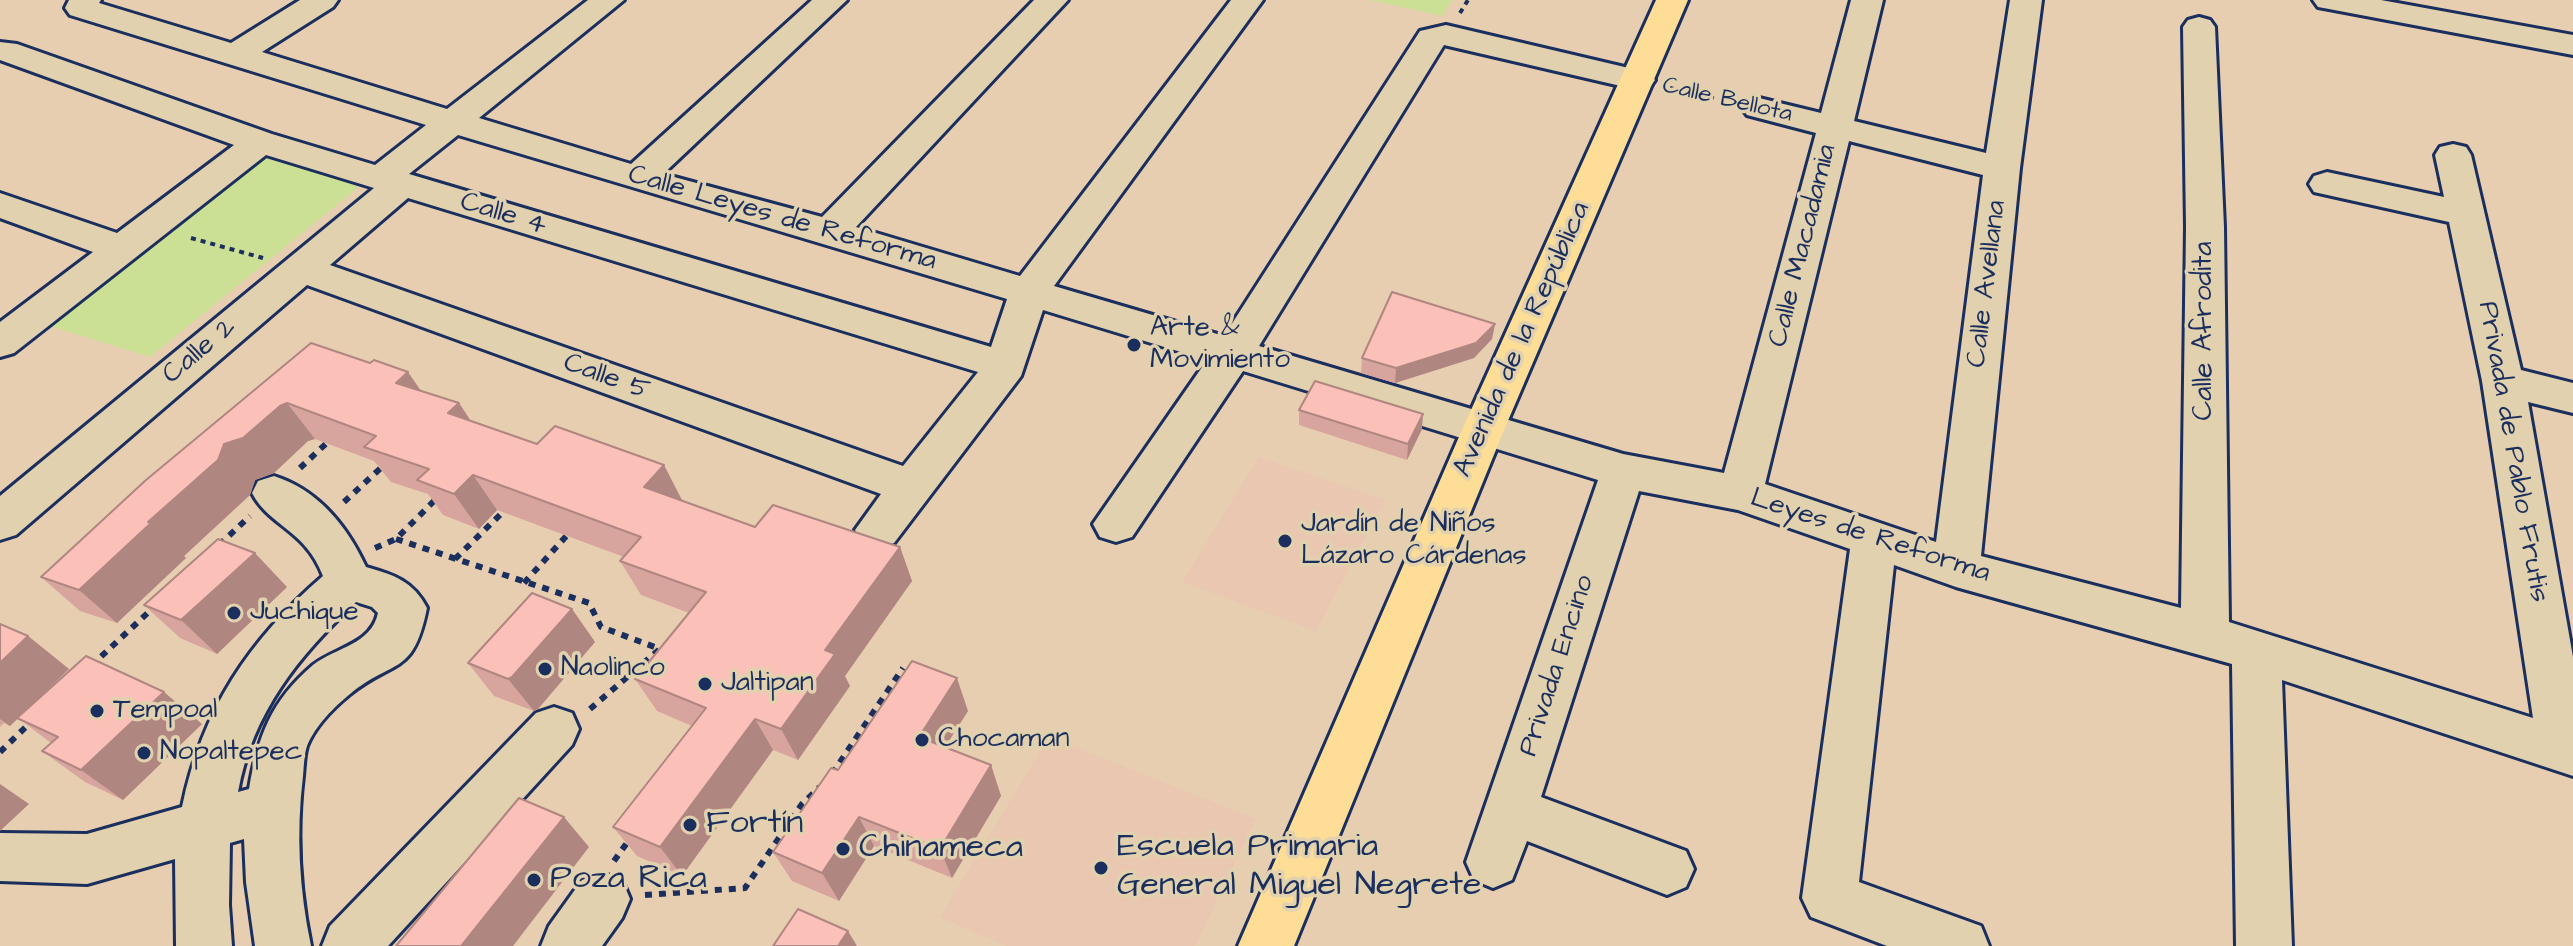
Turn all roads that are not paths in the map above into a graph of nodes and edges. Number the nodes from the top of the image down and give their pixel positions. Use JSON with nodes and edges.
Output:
{"nodes":[{"id":1,"x":322,"y":0,"type":"edge"},
{"id":2,"x":564,"y":0,"type":"edge"},
{"id":3,"x":831,"y":0,"type":"edge"},
{"id":4,"x":1051,"y":0,"type":"edge"},
{"id":5,"x":1247,"y":0,"type":"edge"},
{"id":6,"x":1672,"y":0,"type":"edge"},
{"id":7,"x":1867,"y":0,"type":"edge"},
{"id":8,"x":2026,"y":0,"type":"edge"},
{"id":9,"x":2505,"y":0,"type":"edge"},
{"id":10,"x":2334,"y":1,"type":"edge"},
{"id":11,"x":83,"y":4,"type":"edge"},
{"id":12,"x":602,"y":4,"type":"edge"},
{"id":13,"x":2199,"y":27,"type":"dead end"},
{"id":14,"x":2568,"y":44,"type":"edge"},
{"id":15,"x":5,"y":51,"type":"dead end"},
{"id":16,"x":235,"y":55,"type":"junction"},
{"id":17,"x":1638,"y":80,"type":"junction"},
{"id":18,"x":1759,"y":108,"type":"road end"},
{"id":19,"x":453,"y":121,"type":"junction"},
{"id":20,"x":1834,"y":126,"type":"junction"},
{"id":21,"x":260,"y":142,"type":"junction"},
{"id":22,"x":2453,"y":155,"type":"dead end"},
{"id":23,"x":2002,"y":168,"type":"junction"},
{"id":24,"x":637,"y":178,"type":"junction"},
{"id":25,"x":391,"y":181,"type":"junction"},
{"id":26,"x":2327,"y":184,"type":"dead end"},
{"id":27,"x":0,"y":205,"type":"edge"},
{"id":28,"x":2466,"y":214,"type":"junction"},
{"id":29,"x":830,"y":232,"type":"junction"},
{"id":30,"x":123,"y":249,"type":"junction"},
{"id":31,"x":294,"y":273,"type":"junction"},
{"id":32,"x":1029,"y":291,"type":"junction"},
{"id":33,"x":0,"y":343,"type":"edge"},
{"id":34,"x":1233,"y":354,"type":"junction"},
{"id":35,"x":1006,"y":366,"type":"junction"},
{"id":36,"x":2503,"y":381,"type":"junction"},
{"id":37,"x":2573,"y":398,"type":"edge"},
{"id":38,"x":1483,"y":430,"type":"junction"},
{"id":39,"x":1623,"y":471,"type":"junction"},
{"id":40,"x":912,"y":487,"type":"junction"},
{"id":41,"x":274,"y":493,"type":"road end"},
{"id":42,"x":1741,"y":493,"type":"junction"},
{"id":43,"x":0,"y":522,"type":"edge"},
{"id":44,"x":1116,"y":524,"type":"dead end"},
{"id":45,"x":878,"y":530,"type":"dead end"},
{"id":46,"x":1874,"y":541,"type":"junction"},
{"id":47,"x":337,"y":556,"type":"junction"},
{"id":48,"x":1956,"y":568,"type":"junction"},
{"id":49,"x":2205,"y":635,"type":"junction"},
{"id":50,"x":2256,"y":651,"type":"junction"},
{"id":51,"x":554,"y":729,"type":"road end"},
{"id":52,"x":2568,"y":751,"type":"edge"},
{"id":53,"x":270,"y":807,"type":"junction"},
{"id":54,"x":1510,"y":810,"type":"junction"},
{"id":55,"x":202,"y":829,"type":"junction"},
{"id":56,"x":4,"y":857,"type":"dead end"},
{"id":57,"x":1493,"y":862,"type":"dead end"},
{"id":58,"x":1667,"y":869,"type":"dead end"},
{"id":59,"x":602,"y":899,"type":"road end"},
{"id":60,"x":204,"y":946,"type":"edge"},
{"id":61,"x":283,"y":946,"type":"edge"},
{"id":62,"x":350,"y":946,"type":"edge"},
{"id":63,"x":569,"y":946,"type":"edge"},
{"id":64,"x":1266,"y":946,"type":"edge"},
{"id":65,"x":1961,"y":946,"type":"edge"},
{"id":66,"x":2264,"y":946,"type":"edge"}],
"edges":[{"from":1,"to":16,"type":"street"},
{"from":2,"to":12,"type":"street"},
{"from":3,"to":24,"type":"street"},
{"from":4,"to":29,"type":"street"},
{"from":5,"to":32,"type":"street"},
{"from":6,"to":17,"type":"main road","name":"Avenida de la República"},
{"from":7,"to":20,"type":"street","name":"Calle Macadamia"},
{"from":8,"to":23,"type":"street","name":"Calle Avellana"},
{"from":9,"to":14,"type":"street"},
{"from":10,"to":14,"type":"street"},
{"from":11,"to":16,"type":"street","name":"Calle Leyes de Reforma"},
{"from":12,"to":19,"type":"street","name":"Calle 2"},
{"from":13,"to":49,"type":"street","name":"Calle Afrodita"},
{"from":15,"to":21,"type":"street","name":"Calle 4"},
{"from":16,"to":19,"type":"street","name":"Calle Leyes de Reforma"},
{"from":17,"to":34,"type":"street"},
{"from":17,"to":38,"type":"main road","name":"Avenida de la República"},
{"from":18,"to":20,"type":"street","name":"Calle Bellota"},
{"from":19,"to":24,"type":"street","name":"Calle Leyes de Reforma"},
{"from":19,"to":25,"type":"street","name":"Calle 2"},
{"from":20,"to":23,"type":"street","name":"Calle Bellota"},
{"from":20,"to":42,"type":"street","name":"Calle Macadamia"},
{"from":21,"to":25,"type":"street","name":"Calle 4"},
{"from":21,"to":30,"type":"street"},
{"from":22,"to":28,"type":"street","name":"Privada de Pablo Frutis"},
{"from":23,"to":48,"type":"street","name":"Calle Avellana"},
{"from":24,"to":29,"type":"street","name":"Calle Leyes de Reforma"},
{"from":25,"to":31,"type":"street","name":"Calle 2"},
{"from":25,"to":35,"type":"street","name":"Calle 4"},
{"from":26,"to":28,"type":"street"},
{"from":27,"to":30,"type":"street"},
{"from":28,"to":36,"type":"street","name":"Privada de Pablo Frutis"},
{"from":29,"to":32,"type":"street","name":"Calle Leyes de Reforma"},
{"from":30,"to":33,"type":"street"},
{"from":31,"to":40,"type":"street","name":"Calle 5"},
{"from":31,"to":43,"type":"street","name":"Calle 2"},
{"from":32,"to":34,"type":"street","name":"Calle Leyes de Reforma"},
{"from":32,"to":35,"type":"street"},
{"from":34,"to":38,"type":"street","name":"Calle Leyes de Reforma"},
{"from":34,"to":44,"type":"street"},
{"from":35,"to":40,"type":"street"},
{"from":36,"to":37,"type":"street"},
{"from":36,"to":52,"type":"street","name":"Privada de Pablo Frutis"},
{"from":38,"to":39,"type":"street","name":"Leyes de Reforma"},
{"from":38,"to":64,"type":"main road","name":"Avenida de la República"},
{"from":39,"to":42,"type":"street","name":"Leyes de Reforma"},
{"from":39,"to":54,"type":"street","name":"Privada Encino"},
{"from":40,"to":45,"type":"street"},
{"from":41,"to":47,"type":"street"},
{"from":42,"to":46,"type":"street","name":"Leyes de Reforma"},
{"from":46,"to":48,"type":"street","name":"Leyes de Reforma"},
{"from":46,"to":65,"type":"street"},
{"from":47,"to":53,"type":"street"},
{"from":47,"to":55,"type":"street"},
{"from":48,"to":49,"type":"street","name":"Leyes de Reforma"},
{"from":49,"to":50,"type":"street","name":"Leyes de Reforma"},
{"from":50,"to":52,"type":"street"},
{"from":50,"to":66,"type":"street"},
{"from":51,"to":62,"type":"street"},
{"from":53,"to":55,"type":"street"},
{"from":53,"to":61,"type":"street"},
{"from":54,"to":57,"type":"street","name":"Privada Encino"},
{"from":54,"to":58,"type":"street"},
{"from":55,"to":56,"type":"street"},
{"from":55,"to":60,"type":"street"},
{"from":59,"to":63,"type":"street"}]}
